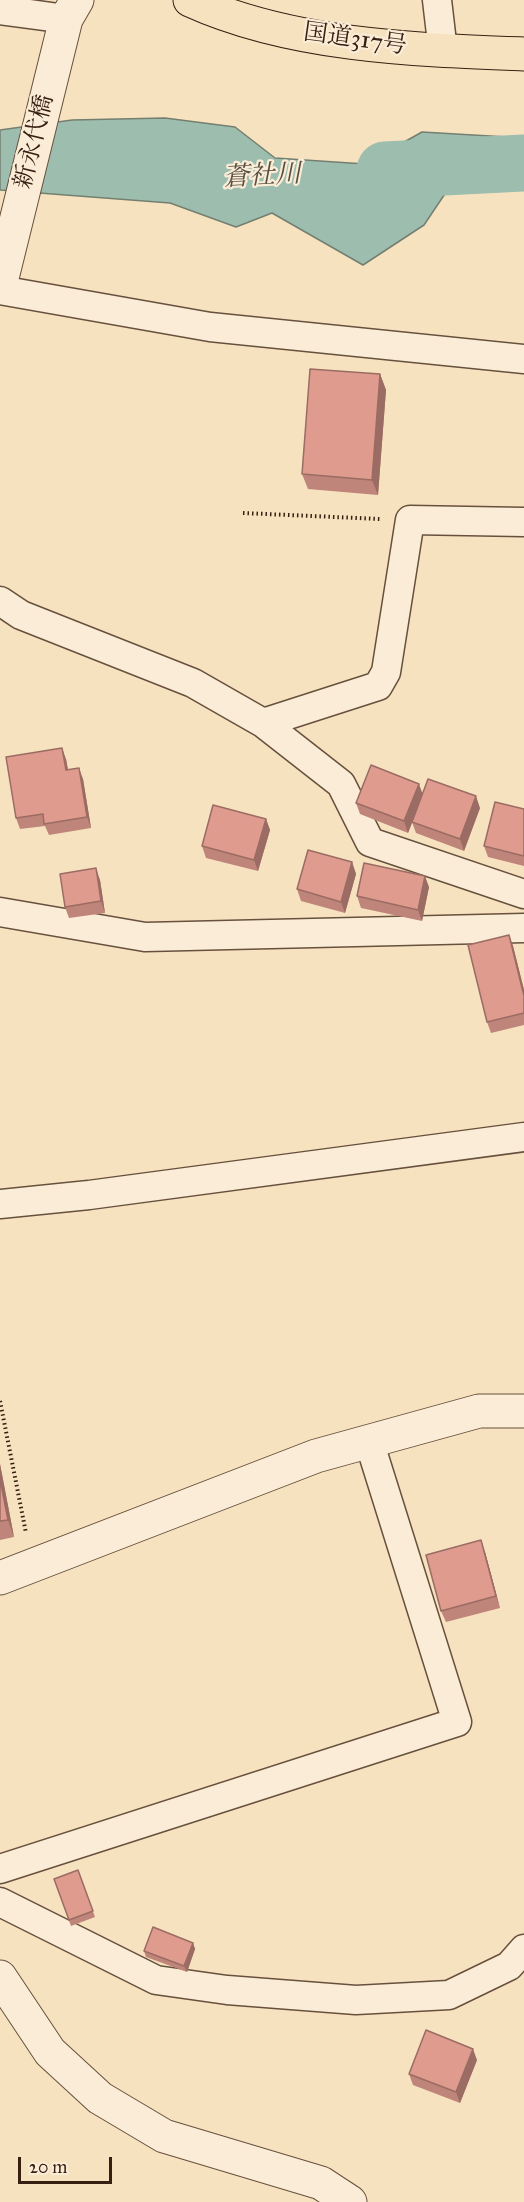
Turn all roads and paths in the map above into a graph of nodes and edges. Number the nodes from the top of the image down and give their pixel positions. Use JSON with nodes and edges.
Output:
{"nodes":[{"id":1,"x":190,"y":0,"type":"edge"},
{"id":2,"x":437,"y":0,"type":"edge"},
{"id":3,"x":0,"y":10,"type":"edge"},
{"id":4,"x":71,"y":10,"type":"edge"},
{"id":5,"x":443,"y":51,"type":"junction"},
{"id":6,"x":524,"y":54,"type":"edge"},
{"id":7,"x":1,"y":281,"type":"edge"},
{"id":8,"x":524,"y":359,"type":"edge"},
{"id":9,"x":243,"y":513,"type":"dead end"},
{"id":10,"x":410,"y":520,"type":"junction"},
{"id":11,"x":524,"y":522,"type":"edge"},
{"id":12,"x":0,"y":601,"type":"edge"},
{"id":13,"x":263,"y":723,"type":"junction"},
{"id":14,"x":524,"y":894,"type":"edge"},
{"id":15,"x":0,"y":912,"type":"edge"},
{"id":16,"x":524,"y":928,"type":"edge"},
{"id":17,"x":524,"y":1137,"type":"edge"},
{"id":18,"x":0,"y":1204,"type":"edge"},
{"id":19,"x":0,"y":1401,"type":"edge"},
{"id":20,"x":524,"y":1411,"type":"edge"},
{"id":21,"x":369,"y":1441,"type":"junction"},
{"id":22,"x":32,"y":1566,"type":"junction"},
{"id":23,"x":0,"y":1578,"type":"edge"},
{"id":24,"x":0,"y":1869,"type":"edge"},
{"id":25,"x":0,"y":1902,"type":"edge"},
{"id":26,"x":519,"y":1963,"type":"edge"},
{"id":27,"x":0,"y":1977,"type":"edge"},
{"id":28,"x":350,"y":2202,"type":"edge"}],
"edges":[{"from":1,"to":5,"type":"highway","name":"国道317号"},
{"from":2,"to":5,"type":"street"},
{"from":3,"to":4,"type":"street"},
{"from":4,"to":7,"type":"street","name":"新永代橋"},
{"from":5,"to":6,"type":"highway","name":"国道317号"},
{"from":7,"to":8,"type":"street"},
{"from":9,"to":10,"type":"path"},
{"from":10,"to":11,"type":"street"},
{"from":10,"to":13,"type":"street"},
{"from":12,"to":13,"type":"street"},
{"from":13,"to":14,"type":"street"},
{"from":15,"to":16,"type":"street"},
{"from":17,"to":18,"type":"street"},
{"from":19,"to":22,"type":"path"},
{"from":20,"to":21,"type":"street"},
{"from":21,"to":22,"type":"street"},
{"from":21,"to":24,"type":"street"},
{"from":22,"to":23,"type":"street"},
{"from":25,"to":26,"type":"street"},
{"from":27,"to":28,"type":"street"}]}
